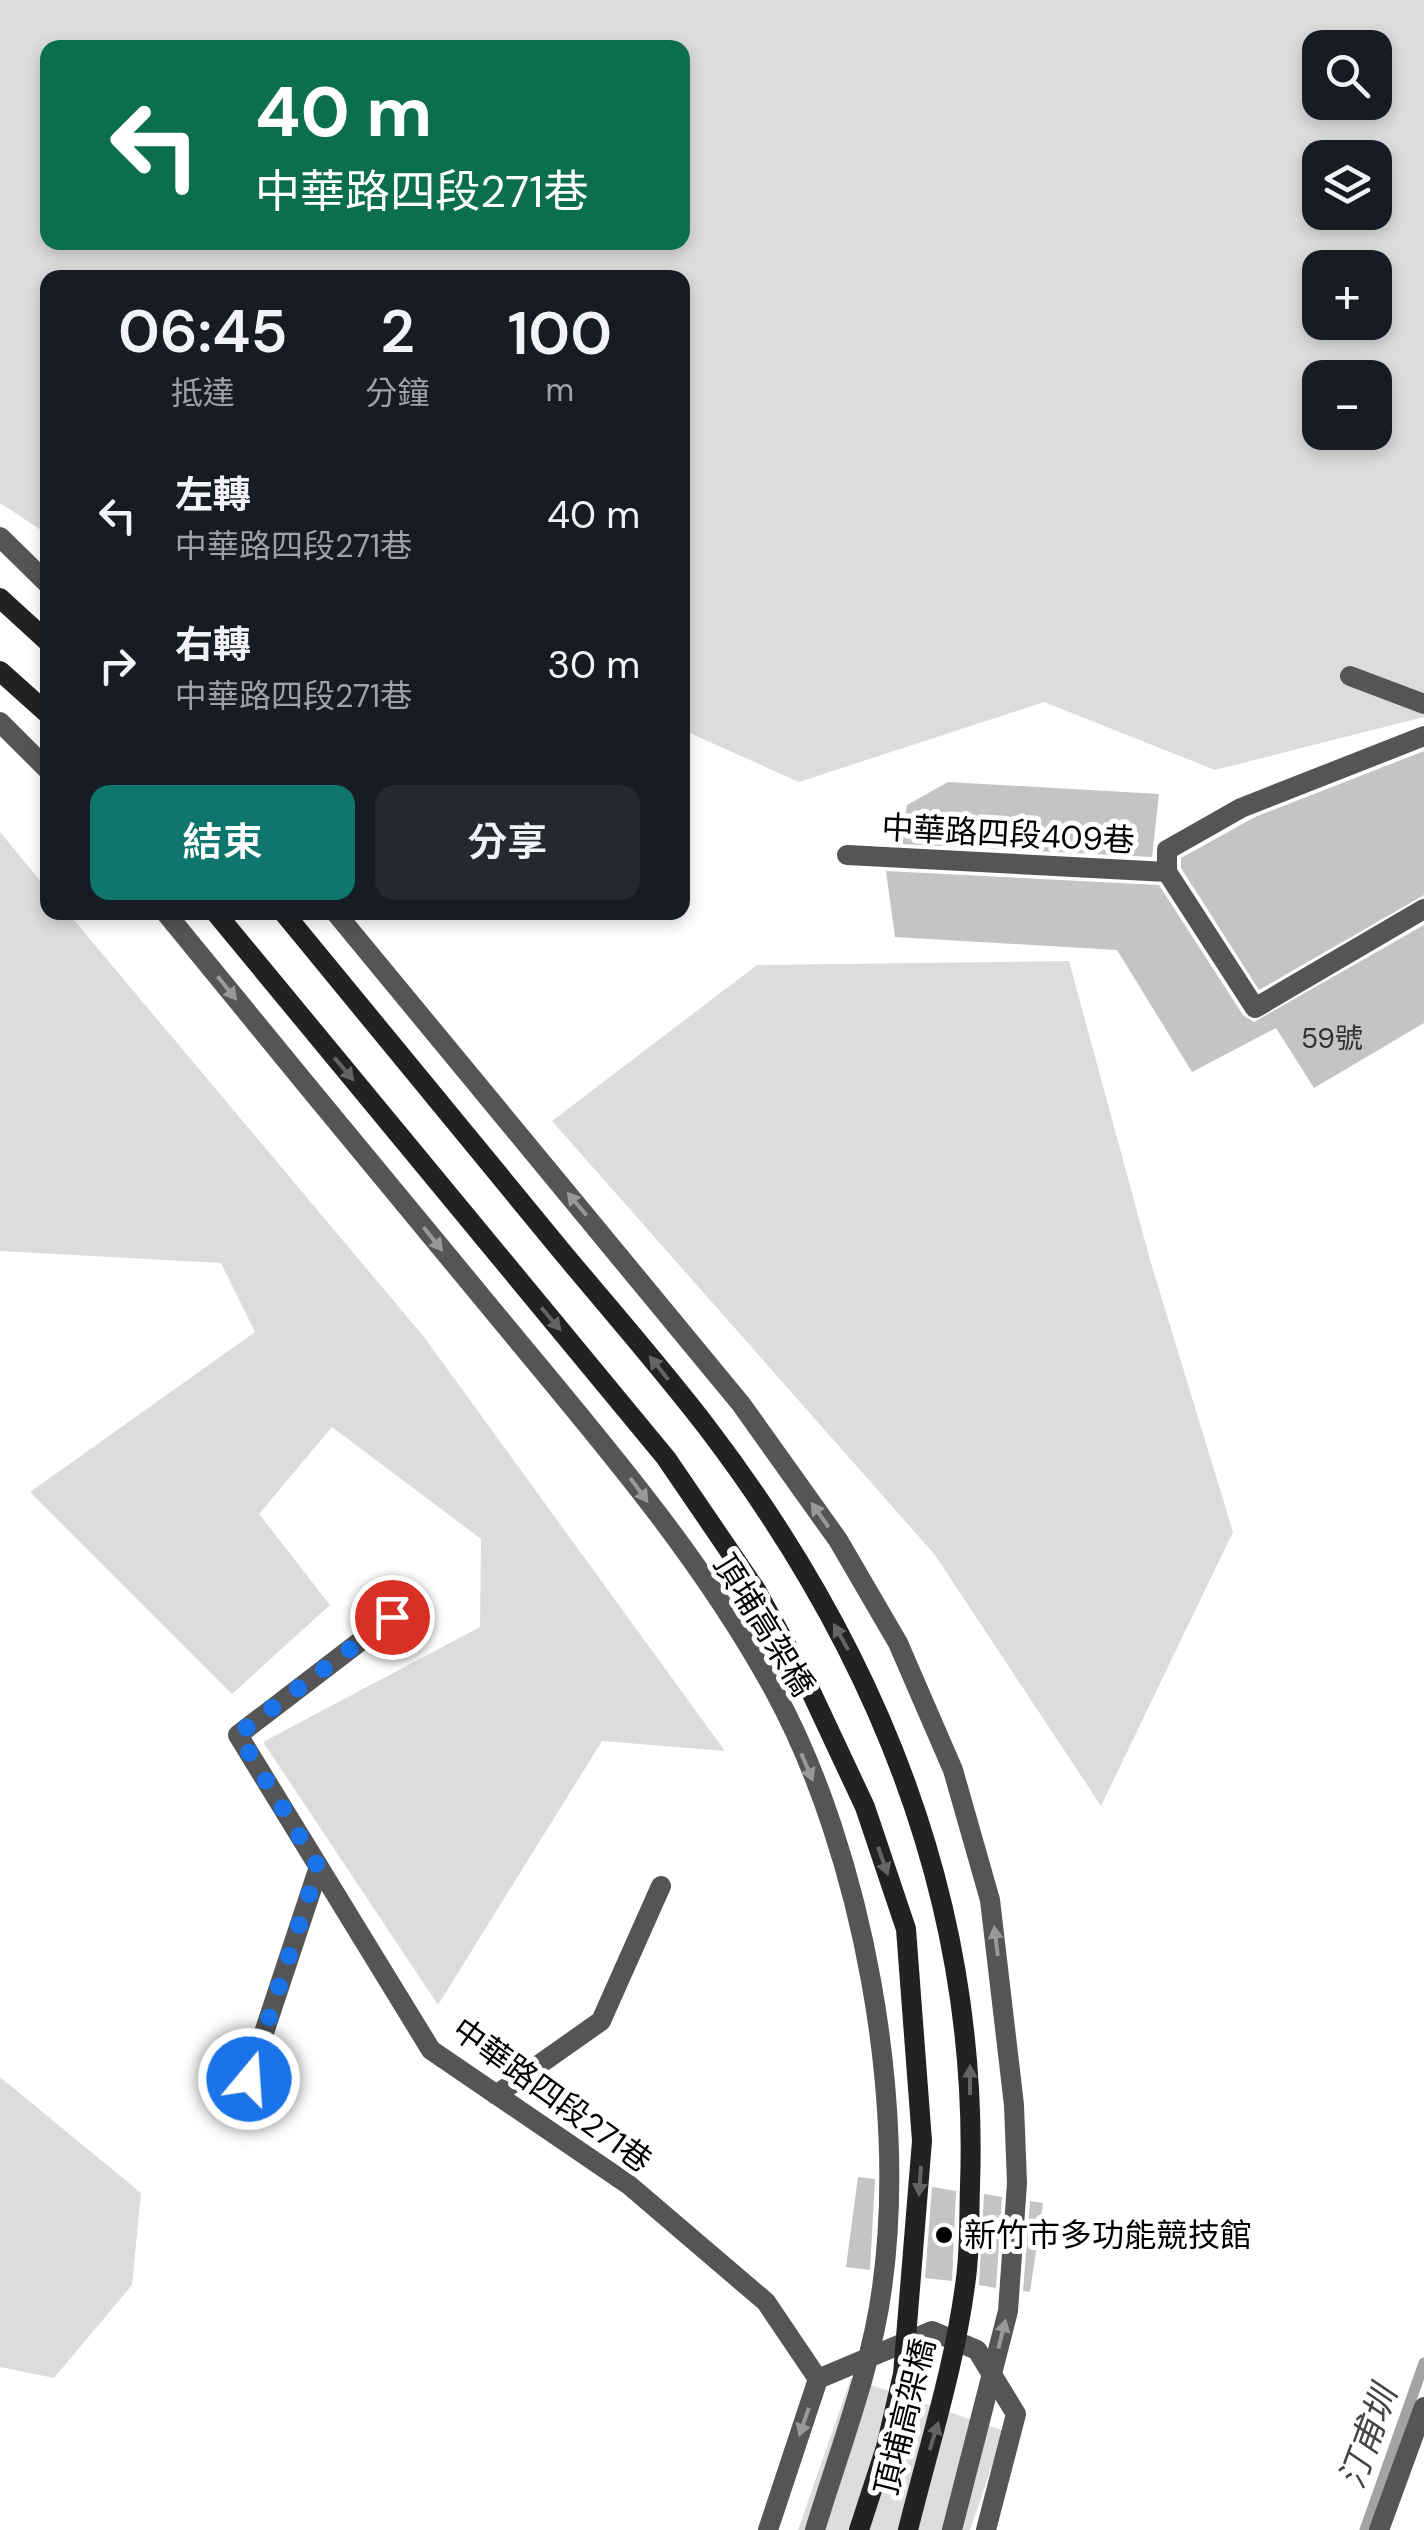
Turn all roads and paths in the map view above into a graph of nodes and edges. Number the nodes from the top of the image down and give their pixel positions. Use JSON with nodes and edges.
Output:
{"nodes":[{"id":1,"x":0,"y":537,"type":"edge"},
{"id":2,"x":40,"y":576,"type":"edge"},
{"id":3,"x":0,"y":598,"type":"edge"},
{"id":4,"x":40,"y":635,"type":"edge"},
{"id":5,"x":0,"y":671,"type":"edge"},
{"id":6,"x":1350,"y":676,"type":"dead end"},
{"id":7,"x":1424,"y":704,"type":"edge"},
{"id":8,"x":40,"y":707,"type":"edge"},
{"id":9,"x":0,"y":722,"type":"edge"},
{"id":10,"x":1424,"y":736,"type":"edge"},
{"id":11,"x":40,"y":760,"type":"edge"},
{"id":12,"x":847,"y":855,"type":"dead end"},
{"id":13,"x":1167,"y":872,"type":"junction"},
{"id":14,"x":1424,"y":909,"type":"edge"},
{"id":15,"x":172,"y":920,"type":"edge"},
{"id":16,"x":222,"y":920,"type":"edge"},
{"id":17,"x":291,"y":920,"type":"edge"},
{"id":18,"x":342,"y":920,"type":"edge"},
{"id":19,"x":392,"y":1617,"type":"dead end"},
{"id":20,"x":318,"y":1867,"type":"junction"},
{"id":21,"x":660,"y":1886,"type":"dead end"},
{"id":22,"x":496,"y":2095,"type":"junction"},
{"id":23,"x":237,"y":2114,"type":"dead end"},
{"id":24,"x":818,"y":2379,"type":"junction"},
{"id":25,"x":1424,"y":2407,"type":"edge"},
{"id":26,"x":768,"y":2530,"type":"edge"},
{"id":27,"x":815,"y":2530,"type":"edge"},
{"id":28,"x":859,"y":2530,"type":"edge"},
{"id":29,"x":908,"y":2530,"type":"edge"},
{"id":30,"x":952,"y":2530,"type":"edge"},
{"id":31,"x":986,"y":2530,"type":"edge"},
{"id":32,"x":1379,"y":2530,"type":"edge"}],
"edges":[{"from":1,"to":2,"type":"lane"},
{"from":3,"to":4,"type":"street"},
{"from":5,"to":8,"type":"street"},
{"from":6,"to":7,"type":"lane"},
{"from":9,"to":11,"type":"lane"},
{"from":10,"to":13,"type":"lane","name":"中華路四段409巷"},
{"from":12,"to":13,"type":"lane","name":"中華路四段409巷"},
{"from":13,"to":14,"type":"lane","name":"中華路四段409巷"},
{"from":15,"to":27,"type":"lane","name":"頂埔高架橋","one_way":true,"bridge":true},
{"from":16,"to":28,"type":"street","name":"頂埔高架橋","one_way":true,"bridge":true},
{"from":29,"to":17,"type":"street","name":"頂埔高架橋","one_way":true,"bridge":true},
{"from":30,"to":18,"type":"lane","one_way":true,"bridge":true},
{"from":19,"to":20,"type":"lane","name":"中華路四段271巷"},
{"from":20,"to":22,"type":"lane","name":"中華路四段271巷"},
{"from":20,"to":23,"type":"lane"},
{"from":21,"to":22,"type":"lane"},
{"from":22,"to":24,"type":"lane","name":"中華路四段271巷"},
{"from":24,"to":26,"type":"lane","one_way":true},
{"from":24,"to":31,"type":"lane"},
{"from":25,"to":32,"type":"lane"}]}
